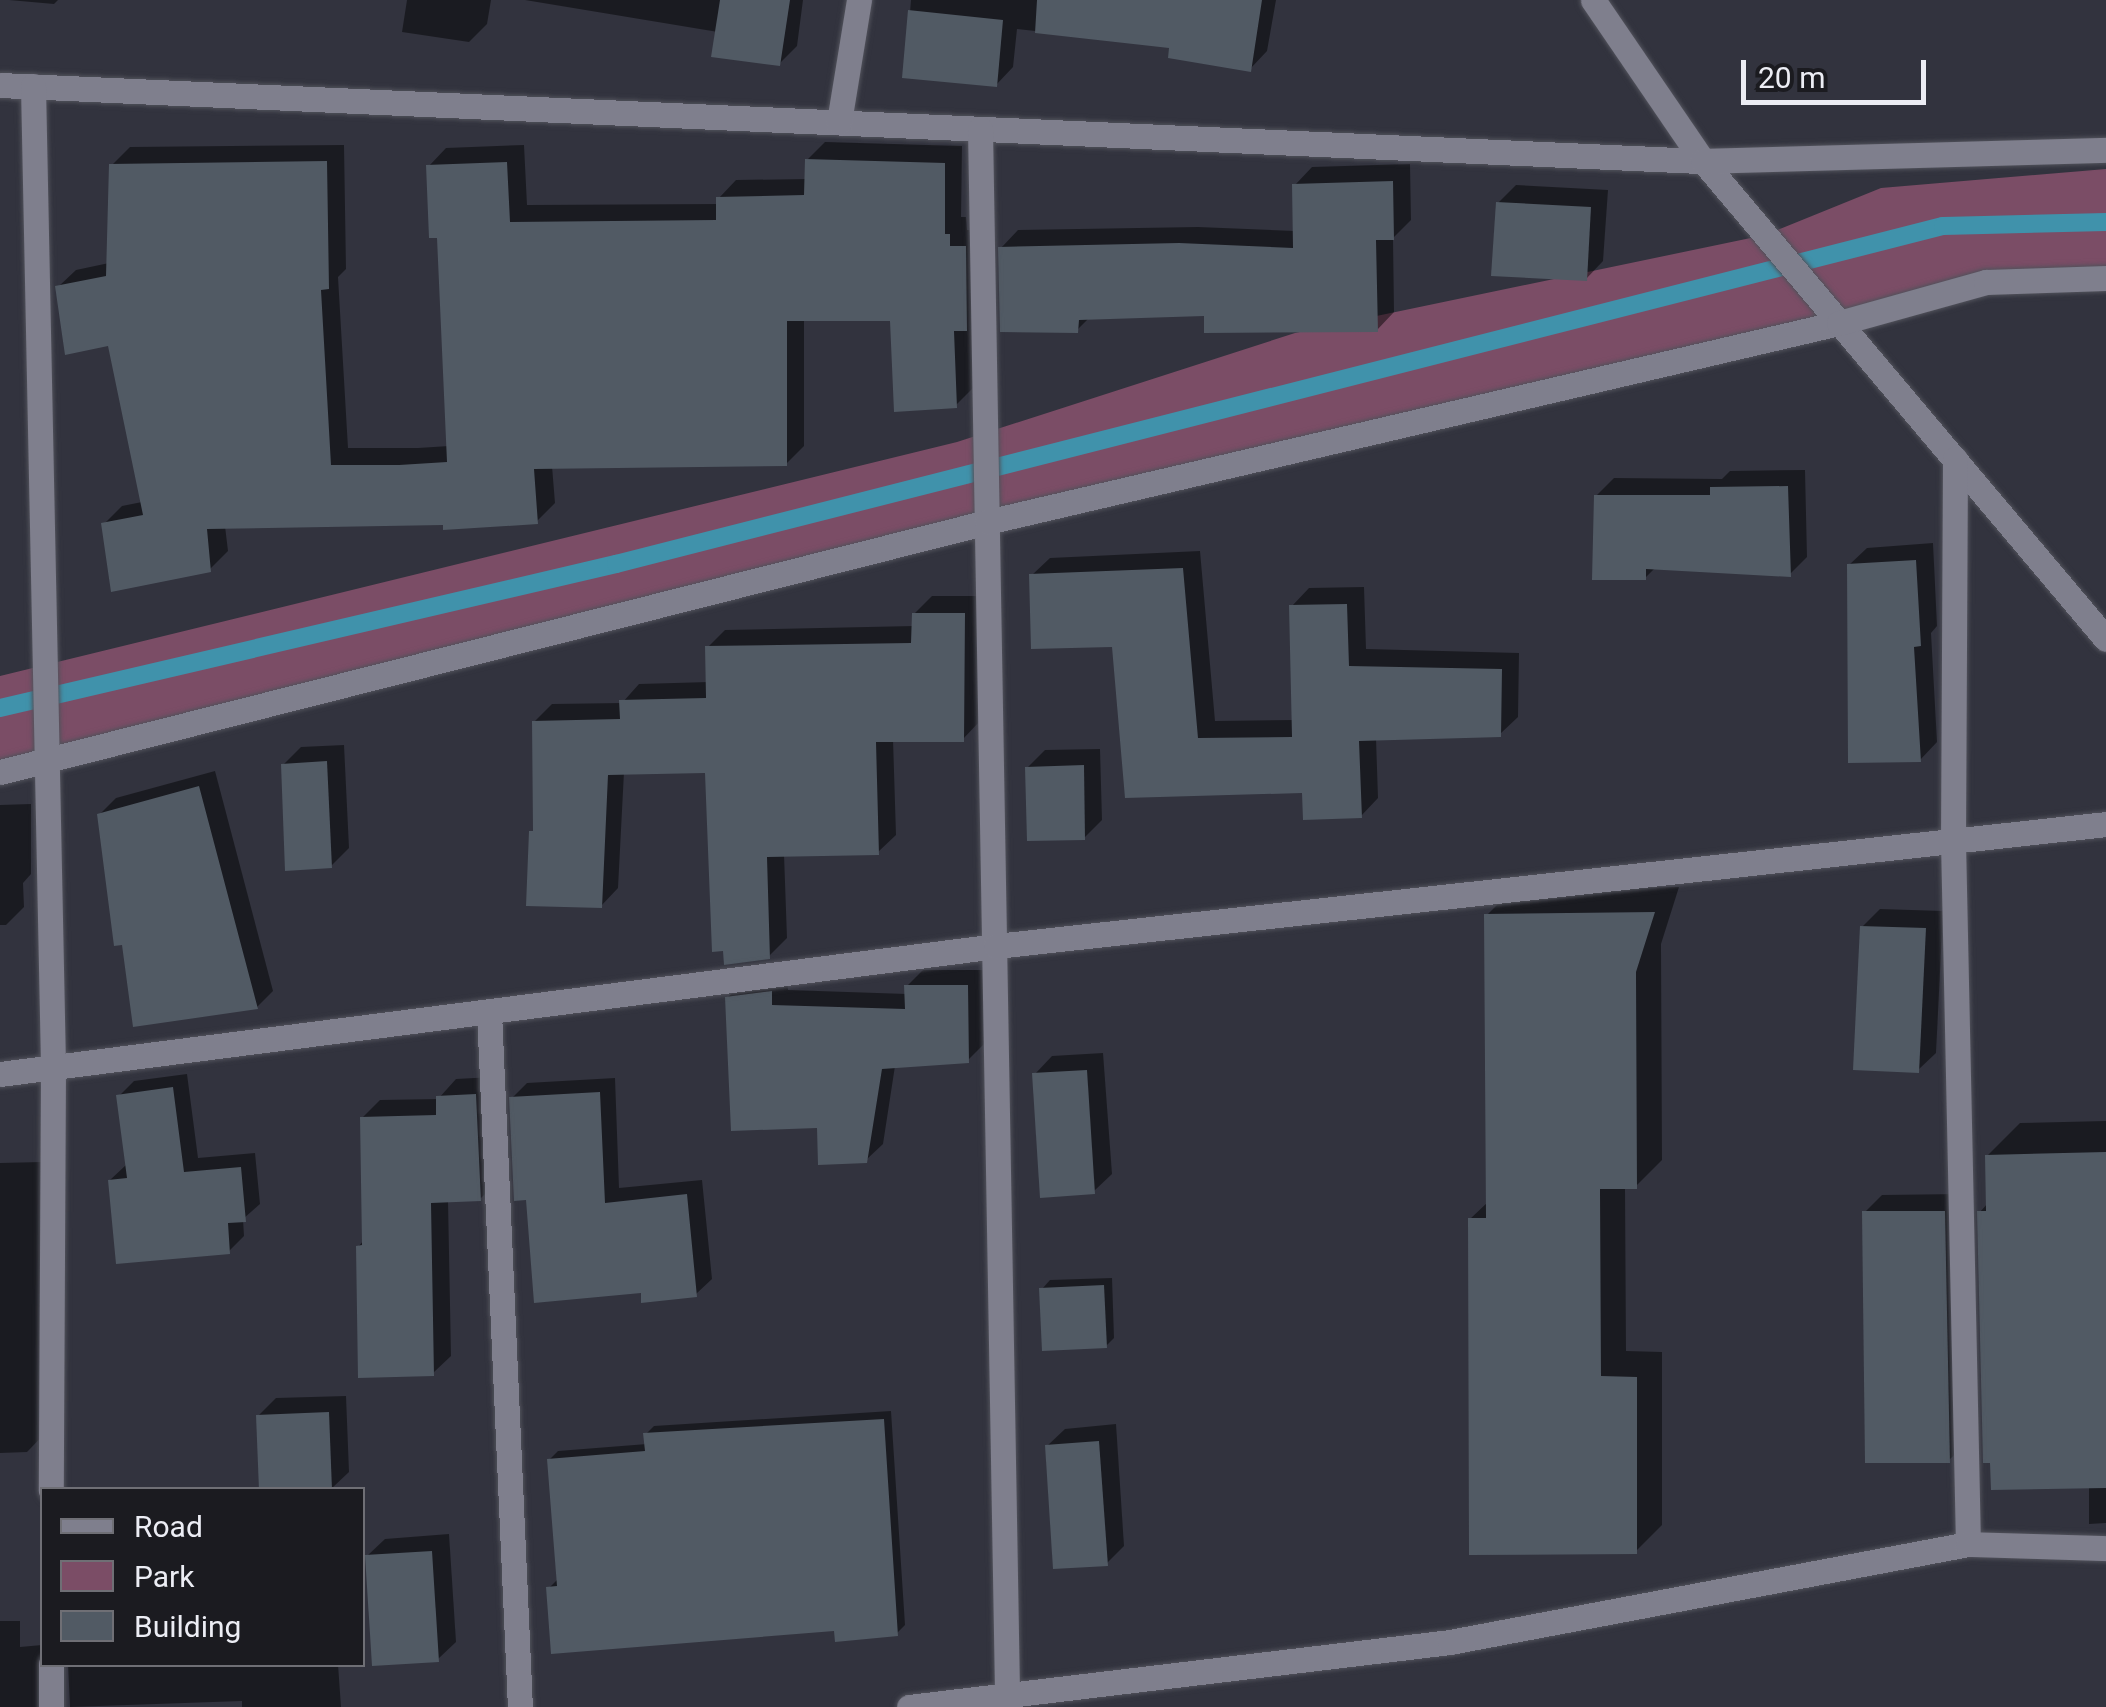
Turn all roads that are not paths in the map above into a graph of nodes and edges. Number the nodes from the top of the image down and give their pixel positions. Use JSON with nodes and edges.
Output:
{"nodes":[{"id":1,"x":859,"y":0,"type":"edge"},
{"id":2,"x":1593,"y":0,"type":"edge"},
{"id":3,"x":0,"y":84,"type":"edge"},
{"id":4,"x":34,"y":86,"type":"junction"},
{"id":5,"x":839,"y":122,"type":"junction"},
{"id":6,"x":980,"y":129,"type":"junction"},
{"id":7,"x":2106,"y":150,"type":"edge"},
{"id":8,"x":1703,"y":160,"type":"junction"},
{"id":9,"x":2106,"y":278,"type":"edge"},
{"id":10,"x":1839,"y":323,"type":"junction"},
{"id":11,"x":1954,"y":460,"type":"junction"},
{"id":12,"x":988,"y":522,"type":"junction"},
{"id":13,"x":2106,"y":639,"type":"edge"},
{"id":14,"x":47,"y":761,"type":"junction"},
{"id":15,"x":0,"y":772,"type":"edge"},
{"id":16,"x":2106,"y":824,"type":"edge"},
{"id":17,"x":1953,"y":841,"type":"junction"},
{"id":18,"x":996,"y":946,"type":"junction"},
{"id":19,"x":489,"y":1012,"type":"junction"},
{"id":20,"x":52,"y":1068,"type":"junction"},
{"id":21,"x":0,"y":1074,"type":"edge"},
{"id":22,"x":51,"y":1487,"type":"edge"},
{"id":23,"x":1968,"y":1544,"type":"junction"},
{"id":24,"x":2106,"y":1548,"type":"edge"},
{"id":25,"x":51,"y":1667,"type":"edge"},
{"id":26,"x":1001,"y":1702,"type":"edge"},
{"id":27,"x":50,"y":1707,"type":"edge"},
{"id":28,"x":520,"y":1707,"type":"edge"},
{"id":29,"x":909,"y":1707,"type":"edge"}],
"edges":[{"from":1,"to":5,"type":"street"},
{"from":2,"to":8,"type":"street"},
{"from":3,"to":4,"type":"street"},
{"from":4,"to":5,"type":"street"},
{"from":4,"to":14,"type":"street"},
{"from":5,"to":6,"type":"street"},
{"from":6,"to":8,"type":"street"},
{"from":6,"to":12,"type":"street"},
{"from":7,"to":8,"type":"street"},
{"from":8,"to":10,"type":"street"},
{"from":9,"to":10,"type":"street"},
{"from":10,"to":11,"type":"street"},
{"from":10,"to":12,"type":"street"},
{"from":11,"to":13,"type":"street"},
{"from":11,"to":17,"type":"street"},
{"from":12,"to":14,"type":"street"},
{"from":12,"to":18,"type":"street"},
{"from":14,"to":15,"type":"street"},
{"from":14,"to":20,"type":"street"},
{"from":16,"to":17,"type":"street"},
{"from":17,"to":18,"type":"street"},
{"from":17,"to":23,"type":"street"},
{"from":18,"to":19,"type":"street"},
{"from":18,"to":26,"type":"street"},
{"from":19,"to":20,"type":"street"},
{"from":19,"to":28,"type":"street"},
{"from":20,"to":21,"type":"street"},
{"from":20,"to":22,"type":"street"},
{"from":23,"to":24,"type":"street"},
{"from":23,"to":26,"type":"street"},
{"from":25,"to":27,"type":"street"},
{"from":26,"to":29,"type":"street"}]}
